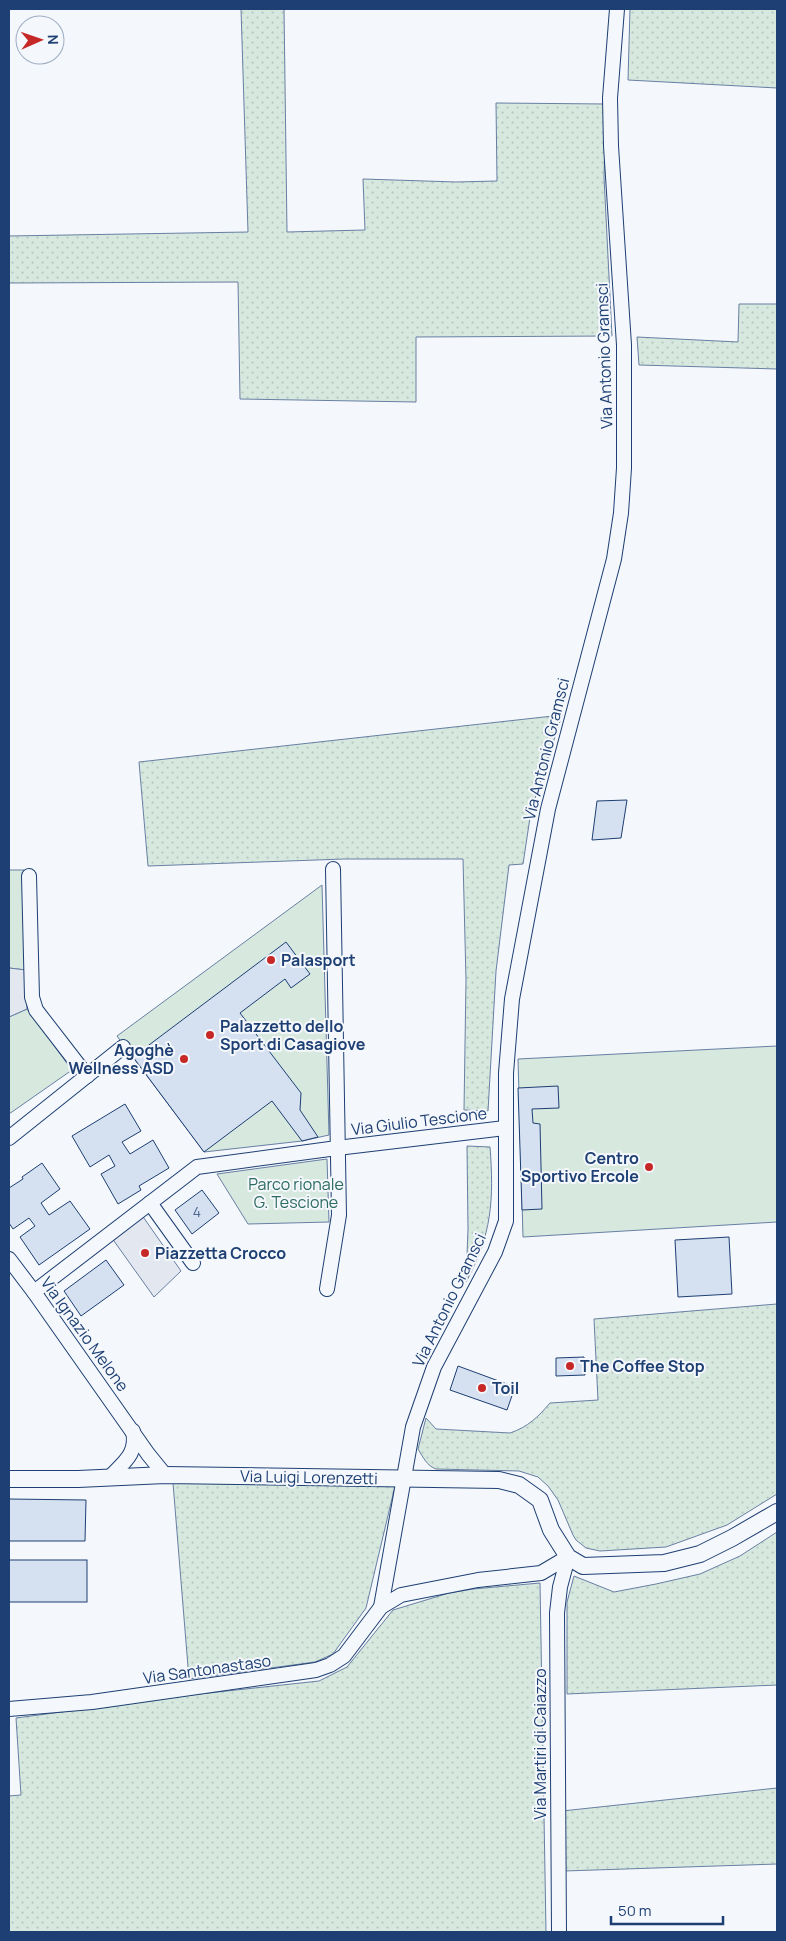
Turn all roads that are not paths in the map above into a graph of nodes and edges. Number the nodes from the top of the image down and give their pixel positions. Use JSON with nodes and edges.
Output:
{"nodes":[{"id":1,"x":616,"y":9,"type":"edge"},
{"id":2,"x":333,"y":868,"type":"dead end"},
{"id":3,"x":29,"y":876,"type":"dead end"},
{"id":4,"x":123,"y":1047,"type":"dead end"},
{"id":5,"x":87,"y":1076,"type":"junction"},
{"id":6,"x":505,"y":1128,"type":"junction"},
{"id":7,"x":9,"y":1138,"type":"edge"},
{"id":8,"x":337,"y":1148,"type":"junction"},
{"id":9,"x":150,"y":1203,"type":"junction"},
{"id":10,"x":9,"y":1259,"type":"edge"},
{"id":11,"x":193,"y":1263,"type":"dead end"},
{"id":12,"x":327,"y":1289,"type":"dead end"},
{"id":13,"x":34,"y":1292,"type":"junction"},
{"id":14,"x":133,"y":1431,"type":"junction"},
{"id":15,"x":165,"y":1475,"type":"junction"},
{"id":16,"x":108,"y":1478,"type":"junction"},
{"id":17,"x":402,"y":1478,"type":"junction"},
{"id":18,"x":9,"y":1479,"type":"edge"},
{"id":19,"x":777,"y":1512,"type":"edge"},
{"id":20,"x":568,"y":1557,"type":"junction"},
{"id":21,"x":381,"y":1607,"type":"junction"},
{"id":22,"x":9,"y":1709,"type":"edge"},
{"id":23,"x":559,"y":1932,"type":"edge"}],
"edges":[{"from":1,"to":6,"type":"street","name":"Via Antonio Gramsci"},
{"from":2,"to":8,"type":"street","name":"Via Giulio Tescione"},
{"from":3,"to":5,"type":"street"},
{"from":4,"to":5,"type":"street"},
{"from":5,"to":7,"type":"street"},
{"from":6,"to":8,"type":"street","name":"Via Giulio Tescione"},
{"from":6,"to":17,"type":"street","name":"Via Antonio Gramsci"},
{"from":8,"to":9,"type":"street","name":"Via Giulio Tescione"},
{"from":8,"to":12,"type":"street","name":"Via Giulio Tescione"},
{"from":9,"to":11,"type":"street"},
{"from":9,"to":13,"type":"street","name":"Via Giulio Tescione"},
{"from":10,"to":13,"type":"street","name":"Via Ignazio Melone"},
{"from":13,"to":14,"type":"street","name":"Via Ignazio Melone"},
{"from":14,"to":15,"type":"street","name":"Via Ignazio Melone"},
{"from":14,"to":16,"type":"street"},
{"from":15,"to":16,"type":"street","name":"Via Luigi Lorenzetti"},
{"from":15,"to":17,"type":"street","name":"Via Luigi Lorenzetti"},
{"from":16,"to":18,"type":"street","name":"Via Luigi Lorenzetti"},
{"from":17,"to":20,"type":"street","name":"Via Luigi Lorenzetti"},
{"from":17,"to":21,"type":"street","name":"Via Santonastaso"},
{"from":19,"to":20,"type":"street"},
{"from":20,"to":21,"type":"street","name":"Via Santonastaso"},
{"from":20,"to":23,"type":"street","name":"Via Martiri di Caiazzo"},
{"from":21,"to":22,"type":"street","name":"Via Santonastaso"}]}
